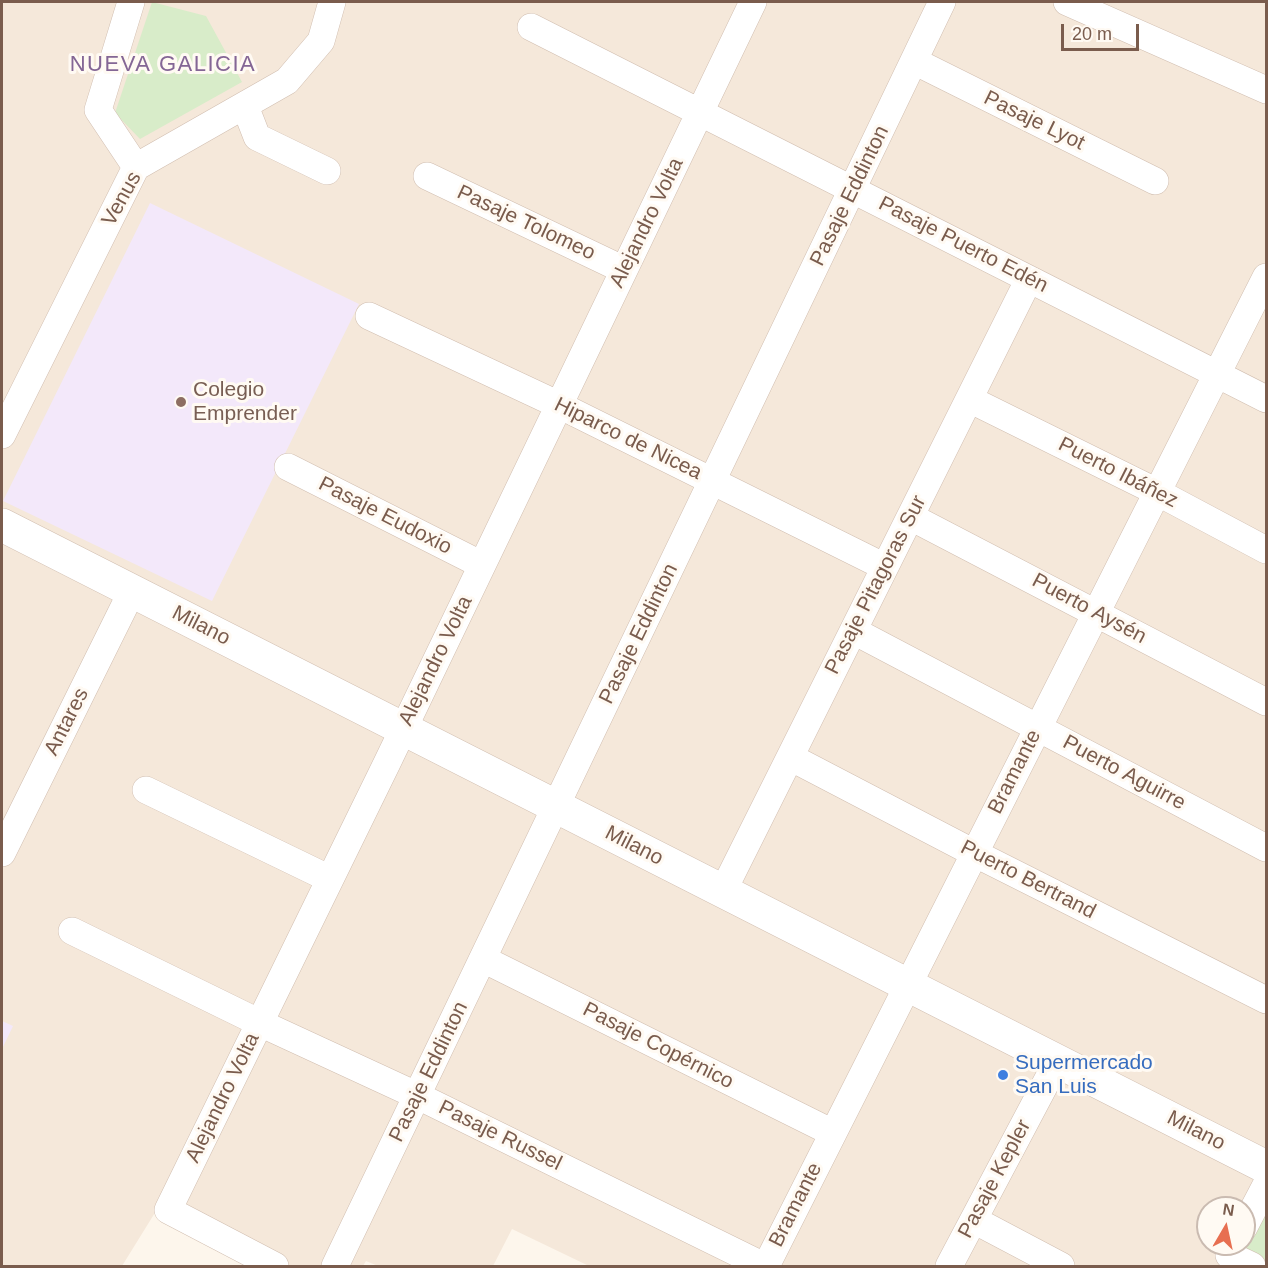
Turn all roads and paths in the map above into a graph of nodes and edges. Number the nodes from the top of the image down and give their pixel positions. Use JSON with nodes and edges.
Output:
{"nodes":[{"id":1,"x":131,"y":2,"type":"edge"},
{"id":2,"x":332,"y":2,"type":"edge"},
{"id":3,"x":753,"y":2,"type":"edge"},
{"id":4,"x":942,"y":2,"type":"edge"},
{"id":5,"x":1067,"y":2,"type":"edge"},
{"id":6,"x":1109,"y":10,"type":"edge"},
{"id":7,"x":531,"y":27,"type":"dead end"},
{"id":8,"x":914,"y":61,"type":"junction"},
{"id":9,"x":1266,"y":90,"type":"edge"},
{"id":10,"x":245,"y":106,"type":"junction"},
{"id":11,"x":700,"y":112,"type":"junction"},
{"id":12,"x":136,"y":167,"type":"junction"},
{"id":13,"x":327,"y":171,"type":"dead end"},
{"id":14,"x":428,"y":176,"type":"dead end"},
{"id":15,"x":1155,"y":181,"type":"dead end"},
{"id":16,"x":853,"y":190,"type":"junction"},
{"id":17,"x":624,"y":270,"type":"junction"},
{"id":18,"x":1266,"y":277,"type":"edge"},
{"id":19,"x":1029,"y":279,"type":"junction"},
{"id":20,"x":369,"y":316,"type":"dead end"},
{"id":21,"x":1217,"y":374,"type":"junction"},
{"id":22,"x":969,"y":399,"type":"junction"},
{"id":23,"x":1266,"y":399,"type":"edge"},
{"id":24,"x":559,"y":405,"type":"junction"},
{"id":25,"x":2,"y":435,"type":"edge"},
{"id":26,"x":288,"y":467,"type":"dead end"},
{"id":27,"x":713,"y":481,"type":"junction"},
{"id":28,"x":1156,"y":492,"type":"junction"},
{"id":29,"x":911,"y":517,"type":"junction"},
{"id":30,"x":2,"y":525,"type":"edge"},
{"id":31,"x":1266,"y":550,"type":"edge"},
{"id":32,"x":482,"y":566,"type":"junction"},
{"id":33,"x":885,"y":567,"type":"junction"},
{"id":34,"x":132,"y":591,"type":"junction"},
{"id":35,"x":1095,"y":613,"type":"junction"},
{"id":36,"x":854,"y":631,"type":"junction"},
{"id":37,"x":1266,"y":702,"type":"edge"},
{"id":38,"x":1037,"y":728,"type":"junction"},
{"id":39,"x":403,"y":729,"type":"junction"},
{"id":40,"x":790,"y":757,"type":"junction"},
{"id":41,"x":146,"y":790,"type":"dead end"},
{"id":42,"x":556,"y":806,"type":"junction"},
{"id":43,"x":1266,"y":848,"type":"edge"},
{"id":44,"x":2,"y":853,"type":"edge"},
{"id":45,"x":974,"y":853,"type":"junction"},
{"id":46,"x":330,"y":879,"type":"junction"},
{"id":47,"x":723,"y":891,"type":"junction"},
{"id":48,"x":72,"y":931,"type":"dead end"},
{"id":49,"x":483,"y":959,"type":"junction"},
{"id":50,"x":909,"y":985,"type":"junction"},
{"id":51,"x":1266,"y":1000,"type":"edge"},
{"id":52,"x":260,"y":1023,"type":"junction"},
{"id":53,"x":1058,"y":1060,"type":"junction"},
{"id":54,"x":418,"y":1096,"type":"junction"},
{"id":55,"x":833,"y":1133,"type":"junction"},
{"id":56,"x":1265,"y":1169,"type":"edge"},
{"id":57,"x":1255,"y":1196,"type":"edge"},
{"id":58,"x":974,"y":1220,"type":"junction"},
{"id":59,"x":275,"y":1266,"type":"edge"},
{"id":60,"x":335,"y":1266,"type":"edge"},
{"id":61,"x":765,"y":1266,"type":"edge"},
{"id":62,"x":949,"y":1266,"type":"edge"},
{"id":63,"x":1061,"y":1266,"type":"edge"}],
"edges":[{"from":1,"to":12,"type":"street"},
{"from":2,"to":10,"type":"street","name":"Venus"},
{"from":3,"to":11,"type":"street","name":"Alejandro Volta"},
{"from":4,"to":8,"type":"street","name":"Pasaje Eddinton"},
{"from":5,"to":6,"type":"street"},
{"from":6,"to":9,"type":"street"},
{"from":7,"to":11,"type":"street","name":"Pasaje Puerto Edén"},
{"from":8,"to":15,"type":"street","name":"Pasaje Lyot"},
{"from":8,"to":16,"type":"street","name":"Pasaje Eddinton"},
{"from":10,"to":12,"type":"street","name":"Venus"},
{"from":10,"to":13,"type":"street"},
{"from":11,"to":16,"type":"street","name":"Pasaje Puerto Edén"},
{"from":11,"to":17,"type":"street","name":"Alejandro Volta"},
{"from":12,"to":25,"type":"street","name":"Venus"},
{"from":14,"to":17,"type":"street","name":"Pasaje Tolomeo"},
{"from":16,"to":19,"type":"street","name":"Pasaje Puerto Edén"},
{"from":16,"to":27,"type":"street","name":"Pasaje Eddinton"},
{"from":17,"to":24,"type":"street","name":"Alejandro Volta"},
{"from":18,"to":21,"type":"street","name":"Bramante"},
{"from":19,"to":21,"type":"street","name":"Pasaje Puerto Edén"},
{"from":19,"to":22,"type":"street","name":"Pasaje Pitagoras Sur"},
{"from":20,"to":24,"type":"street","name":"Hiparco de Nicea"},
{"from":21,"to":23,"type":"street","name":"Pasaje Puerto Edén"},
{"from":21,"to":28,"type":"street","name":"Bramante"},
{"from":22,"to":28,"type":"street","name":"Puerto Ibáñez"},
{"from":22,"to":29,"type":"street","name":"Pasaje Pitagoras Sur"},
{"from":24,"to":27,"type":"street","name":"Hiparco de Nicea"},
{"from":24,"to":32,"type":"street","name":"Alejandro Volta"},
{"from":26,"to":32,"type":"street","name":"Pasaje Eudoxio"},
{"from":27,"to":33,"type":"street","name":"Hiparco de Nicea"},
{"from":27,"to":42,"type":"street","name":"Pasaje Eddinton"},
{"from":28,"to":31,"type":"street","name":"Puerto Ibáñez"},
{"from":28,"to":35,"type":"street","name":"Bramante"},
{"from":29,"to":33,"type":"street","name":"Pasaje Pitagoras Sur"},
{"from":29,"to":35,"type":"street","name":"Puerto Aysén"},
{"from":30,"to":34,"type":"street","name":"Milano"},
{"from":32,"to":39,"type":"street","name":"Alejandro Volta"},
{"from":33,"to":36,"type":"street","name":"Pasaje Pitagoras Sur"},
{"from":34,"to":39,"type":"street","name":"Milano"},
{"from":34,"to":44,"type":"street","name":"Antares"},
{"from":35,"to":37,"type":"street","name":"Puerto Aysén"},
{"from":35,"to":38,"type":"street","name":"Bramante"},
{"from":36,"to":38,"type":"street","name":"Puerto Aguirre"},
{"from":36,"to":40,"type":"street","name":"Pasaje Pitagoras Sur"},
{"from":38,"to":43,"type":"street","name":"Puerto Aguirre"},
{"from":38,"to":45,"type":"street","name":"Bramante"},
{"from":39,"to":42,"type":"street","name":"Milano"},
{"from":39,"to":46,"type":"street","name":"Alejandro Volta"},
{"from":40,"to":45,"type":"street","name":"Puerto Bertrand"},
{"from":40,"to":47,"type":"street","name":"Pasaje Pitagoras Sur"},
{"from":41,"to":46,"type":"street"},
{"from":42,"to":47,"type":"street","name":"Milano"},
{"from":42,"to":49,"type":"street","name":"Pasaje Eddinton"},
{"from":45,"to":50,"type":"street","name":"Bramante"},
{"from":45,"to":51,"type":"street","name":"Puerto Bertrand"},
{"from":46,"to":52,"type":"street","name":"Alejandro Volta"},
{"from":47,"to":50,"type":"street","name":"Milano"},
{"from":48,"to":52,"type":"street","name":"Pasaje Russel"},
{"from":49,"to":54,"type":"street","name":"Pasaje Eddinton"},
{"from":49,"to":55,"type":"street","name":"Pasaje Copérnico"},
{"from":50,"to":53,"type":"street","name":"Milano"},
{"from":50,"to":55,"type":"street","name":"Bramante"},
{"from":52,"to":54,"type":"street","name":"Pasaje Russel"},
{"from":52,"to":59,"type":"street","name":"Alejandro Volta"},
{"from":53,"to":56,"type":"street","name":"Milano"},
{"from":53,"to":58,"type":"street","name":"Pasaje Kepler"},
{"from":54,"to":60,"type":"street","name":"Pasaje Eddinton"},
{"from":54,"to":61,"type":"street","name":"Pasaje Russel"},
{"from":55,"to":61,"type":"street","name":"Bramante"},
{"from":56,"to":57,"type":"street"},
{"from":58,"to":62,"type":"street","name":"Pasaje Kepler"},
{"from":58,"to":63,"type":"street"}]}
